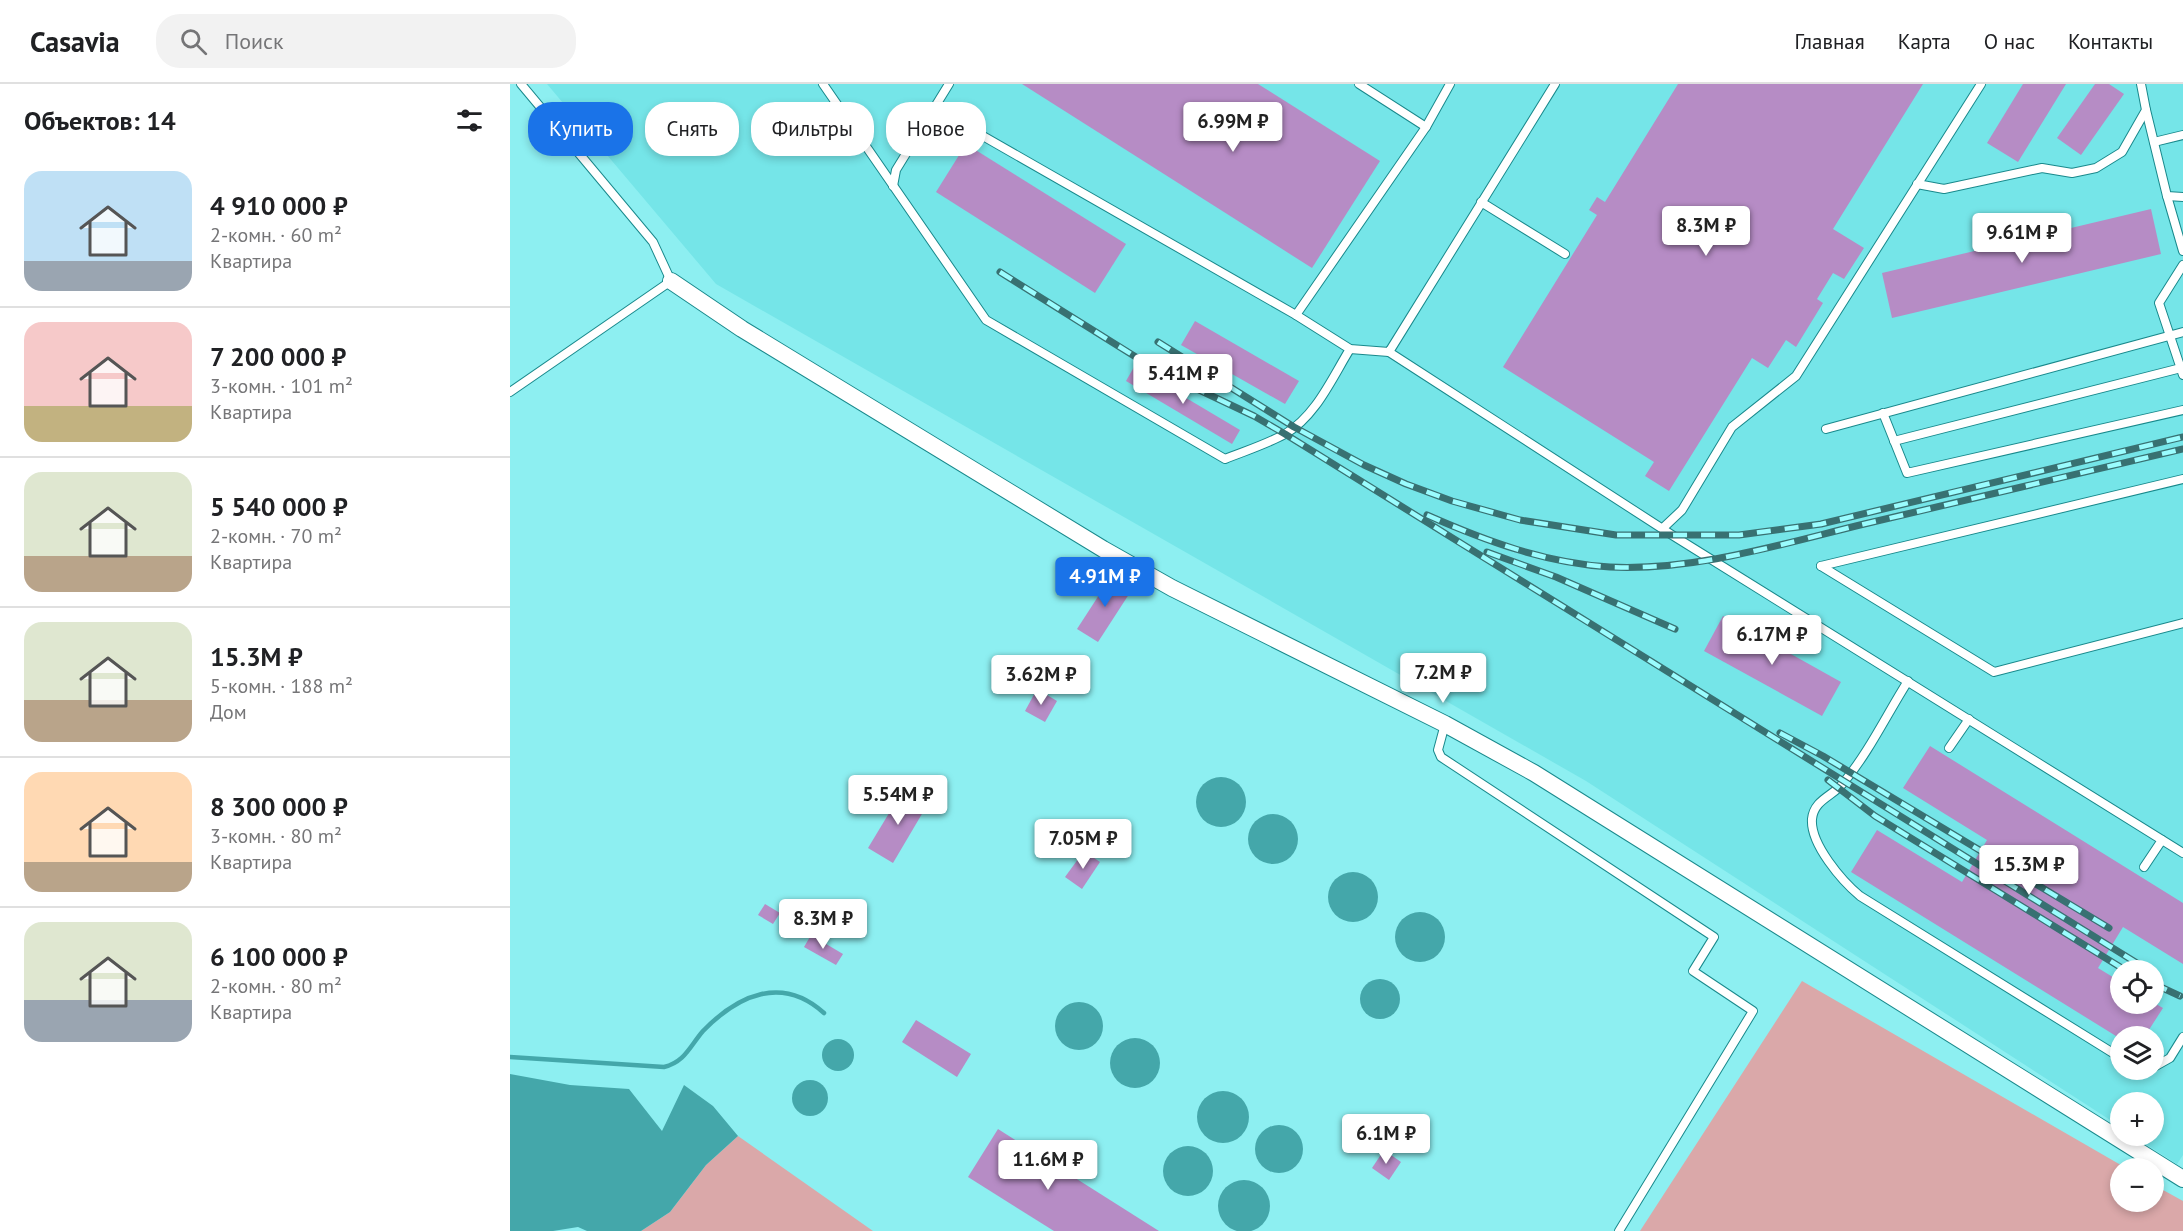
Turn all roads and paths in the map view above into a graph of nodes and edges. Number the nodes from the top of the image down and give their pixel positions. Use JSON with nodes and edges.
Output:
{"nodes":[{"id":1,"x":520,"y":84,"type":"edge"},
{"id":2,"x":823,"y":84,"type":"edge"},
{"id":3,"x":949,"y":84,"type":"edge"},
{"id":4,"x":1359,"y":84,"type":"edge"},
{"id":5,"x":1450,"y":84,"type":"edge"},
{"id":6,"x":1555,"y":84,"type":"edge"},
{"id":7,"x":1981,"y":84,"type":"edge"},
{"id":8,"x":2141,"y":84,"type":"edge"},
{"id":9,"x":938,"y":102,"type":"edge"},
{"id":10,"x":2146,"y":110,"type":"junction"},
{"id":11,"x":1426,"y":127,"type":"junction"},
{"id":12,"x":2183,"y":135,"type":"edge"},
{"id":13,"x":986,"y":138,"type":"edge"},
{"id":14,"x":2154,"y":142,"type":"junction"},
{"id":15,"x":905,"y":156,"type":"edge"},
{"id":16,"x":1917,"y":184,"type":"junction"},
{"id":17,"x":893,"y":186,"type":"junction"},
{"id":18,"x":2167,"y":196,"type":"junction"},
{"id":19,"x":2183,"y":197,"type":"edge"},
{"id":20,"x":1481,"y":202,"type":"junction"},
{"id":21,"x":2183,"y":251,"type":"edge"},
{"id":22,"x":1565,"y":254,"type":"dead end"},
{"id":23,"x":2183,"y":265,"type":"edge"},
{"id":24,"x":671,"y":281,"type":"junction"},
{"id":25,"x":1296,"y":315,"type":"junction"},
{"id":26,"x":2183,"y":332,"type":"edge"},
{"id":27,"x":2170,"y":334,"type":"junction"},
{"id":28,"x":1350,"y":349,"type":"junction"},
{"id":29,"x":1389,"y":352,"type":"junction"},
{"id":30,"x":2182,"y":371,"type":"edge"},
{"id":31,"x":510,"y":392,"type":"edge"},
{"id":32,"x":2183,"y":410,"type":"edge"},
{"id":33,"x":1883,"y":413,"type":"junction"},
{"id":34,"x":1826,"y":429,"type":"dead end"},
{"id":35,"x":1894,"y":441,"type":"junction"},
{"id":36,"x":2183,"y":479,"type":"edge"},
{"id":37,"x":1663,"y":528,"type":"junction"},
{"id":38,"x":2183,"y":623,"type":"edge"},
{"id":39,"x":1908,"y":681,"type":"junction"},
{"id":40,"x":1969,"y":719,"type":"junction"},
{"id":41,"x":1445,"y":724,"type":"junction"},
{"id":42,"x":1949,"y":748,"type":"dead end"},
{"id":43,"x":2162,"y":840,"type":"junction"},
{"id":44,"x":2183,"y":853,"type":"edge"},
{"id":45,"x":2144,"y":867,"type":"dead end"},
{"id":46,"x":2183,"y":1037,"type":"edge"},
{"id":47,"x":2110,"y":1051,"type":"edge"},
{"id":48,"x":2164,"y":1061,"type":"edge"},
{"id":49,"x":2183,"y":1179,"type":"edge"},
{"id":50,"x":1619,"y":1231,"type":"edge"}],
"edges":[{"from":1,"to":24,"type":"lane"},
{"from":2,"to":17,"type":"lane"},
{"from":3,"to":9,"type":"lane"},
{"from":4,"to":11,"type":"lane"},
{"from":5,"to":11,"type":"lane"},
{"from":6,"to":20,"type":"lane"},
{"from":7,"to":16,"type":"lane"},
{"from":8,"to":10,"type":"lane"},
{"from":10,"to":14,"type":"lane"},
{"from":10,"to":16,"type":"lane"},
{"from":11,"to":25,"type":"lane"},
{"from":12,"to":14,"type":"lane"},
{"from":13,"to":25,"type":"lane"},
{"from":14,"to":18,"type":"lane"},
{"from":15,"to":17,"type":"lane"},
{"from":16,"to":37,"type":"lane"},
{"from":17,"to":28,"type":"lane"},
{"from":18,"to":19,"type":"lane"},
{"from":18,"to":21,"type":"lane"},
{"from":20,"to":22,"type":"lane"},
{"from":20,"to":29,"type":"lane"},
{"from":23,"to":27,"type":"lane"},
{"from":24,"to":31,"type":"lane"},
{"from":24,"to":41,"type":"street"},
{"from":25,"to":28,"type":"lane"},
{"from":26,"to":27,"type":"lane"},
{"from":27,"to":30,"type":"lane"},
{"from":27,"to":33,"type":"lane"},
{"from":28,"to":29,"type":"lane"},
{"from":29,"to":37,"type":"lane"},
{"from":30,"to":35,"type":"lane"},
{"from":32,"to":35,"type":"lane"},
{"from":33,"to":34,"type":"lane"},
{"from":33,"to":35,"type":"lane"},
{"from":36,"to":38,"type":"lane"},
{"from":37,"to":39,"type":"lane"},
{"from":39,"to":40,"type":"lane"},
{"from":39,"to":47,"type":"lane"},
{"from":40,"to":42,"type":"lane"},
{"from":40,"to":43,"type":"lane"},
{"from":41,"to":49,"type":"street"},
{"from":41,"to":50,"type":"lane"},
{"from":43,"to":44,"type":"lane"},
{"from":43,"to":45,"type":"lane"},
{"from":46,"to":48,"type":"lane"}]}
